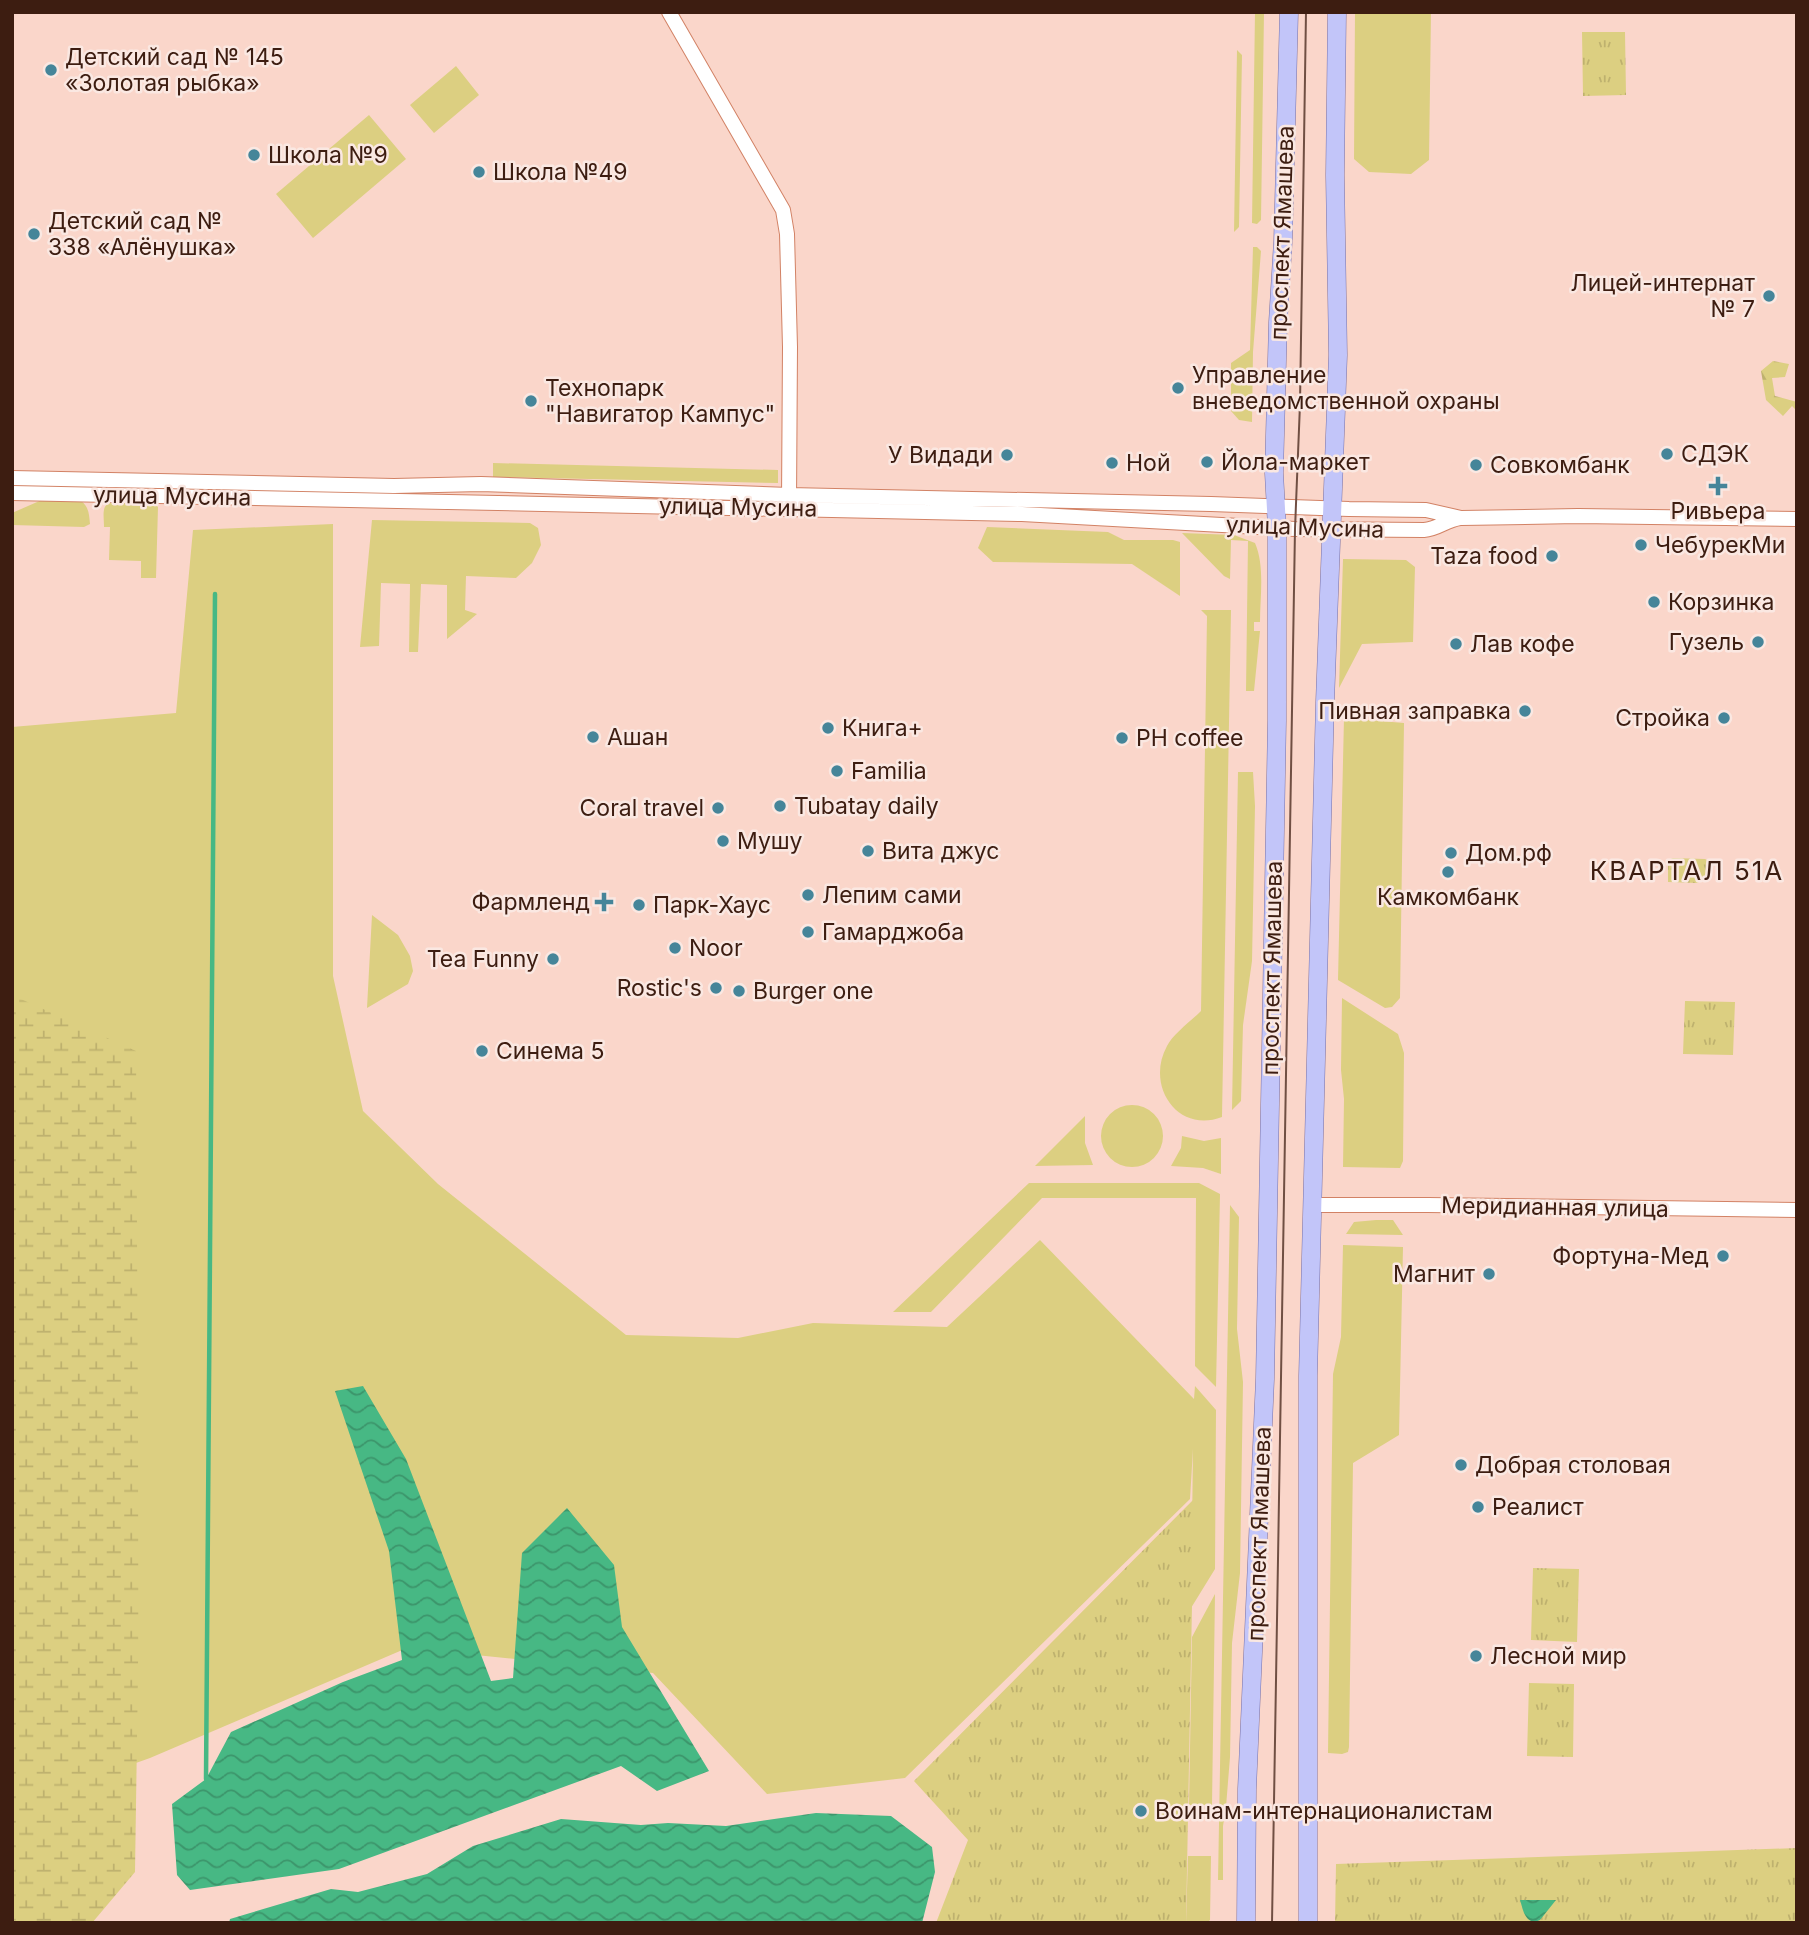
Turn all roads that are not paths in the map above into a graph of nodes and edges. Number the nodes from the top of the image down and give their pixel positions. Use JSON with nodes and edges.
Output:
{"nodes":[{"id":1,"x":669,"y":12,"type":"edge"},
{"id":2,"x":1289,"y":12,"type":"edge"},
{"id":3,"x":1337,"y":12,"type":"edge"},
{"id":4,"x":12,"y":478,"type":"edge"},
{"id":5,"x":12,"y":493,"type":"edge"},
{"id":6,"x":789,"y":501,"type":"junction"},
{"id":7,"x":1276,"y":507,"type":"junction"},
{"id":8,"x":1332,"y":509,"type":"junction"},
{"id":9,"x":1461,"y":518,"type":"junction"},
{"id":10,"x":1797,"y":519,"type":"edge"},
{"id":11,"x":1277,"y":527,"type":"junction"},
{"id":12,"x":1331,"y":529,"type":"junction"},
{"id":13,"x":1313,"y":1205,"type":"junction"},
{"id":14,"x":1797,"y":1210,"type":"edge"},
{"id":15,"x":1246,"y":1923,"type":"edge"},
{"id":16,"x":1308,"y":1923,"type":"edge"}],
"edges":[{"from":1,"to":6,"type":"street"},
{"from":2,"to":7,"type":"main road","name":"проспект Ямашева"},
{"from":3,"to":8,"type":"main road","name":"проспект Ямашева"},
{"from":4,"to":6,"type":"street","name":"улица Мусина"},
{"from":5,"to":6,"type":"street","name":"улица Мусина"},
{"from":6,"to":7,"type":"street","name":"улица Мусина"},
{"from":6,"to":11,"type":"street","name":"улица Мусина"},
{"from":7,"to":8,"type":"street","name":"улица Мусина"},
{"from":7,"to":11,"type":"main road","name":"проспект Ямашева"},
{"from":8,"to":9,"type":"street","name":"улица Мусина"},
{"from":8,"to":12,"type":"main road","name":"проспект Ямашева"},
{"from":9,"to":10,"type":"street","name":"улица Мусина"},
{"from":9,"to":12,"type":"street","name":"улица Мусина"},
{"from":11,"to":12,"type":"street","name":"улица Мусина"},
{"from":11,"to":15,"type":"main road","name":"проспект Ямашева"},
{"from":12,"to":13,"type":"main road","name":"проспект Ямашева"},
{"from":13,"to":14,"type":"street","name":"Меридианная улица"},
{"from":13,"to":16,"type":"main road","name":"проспект Ямашева"}]}
